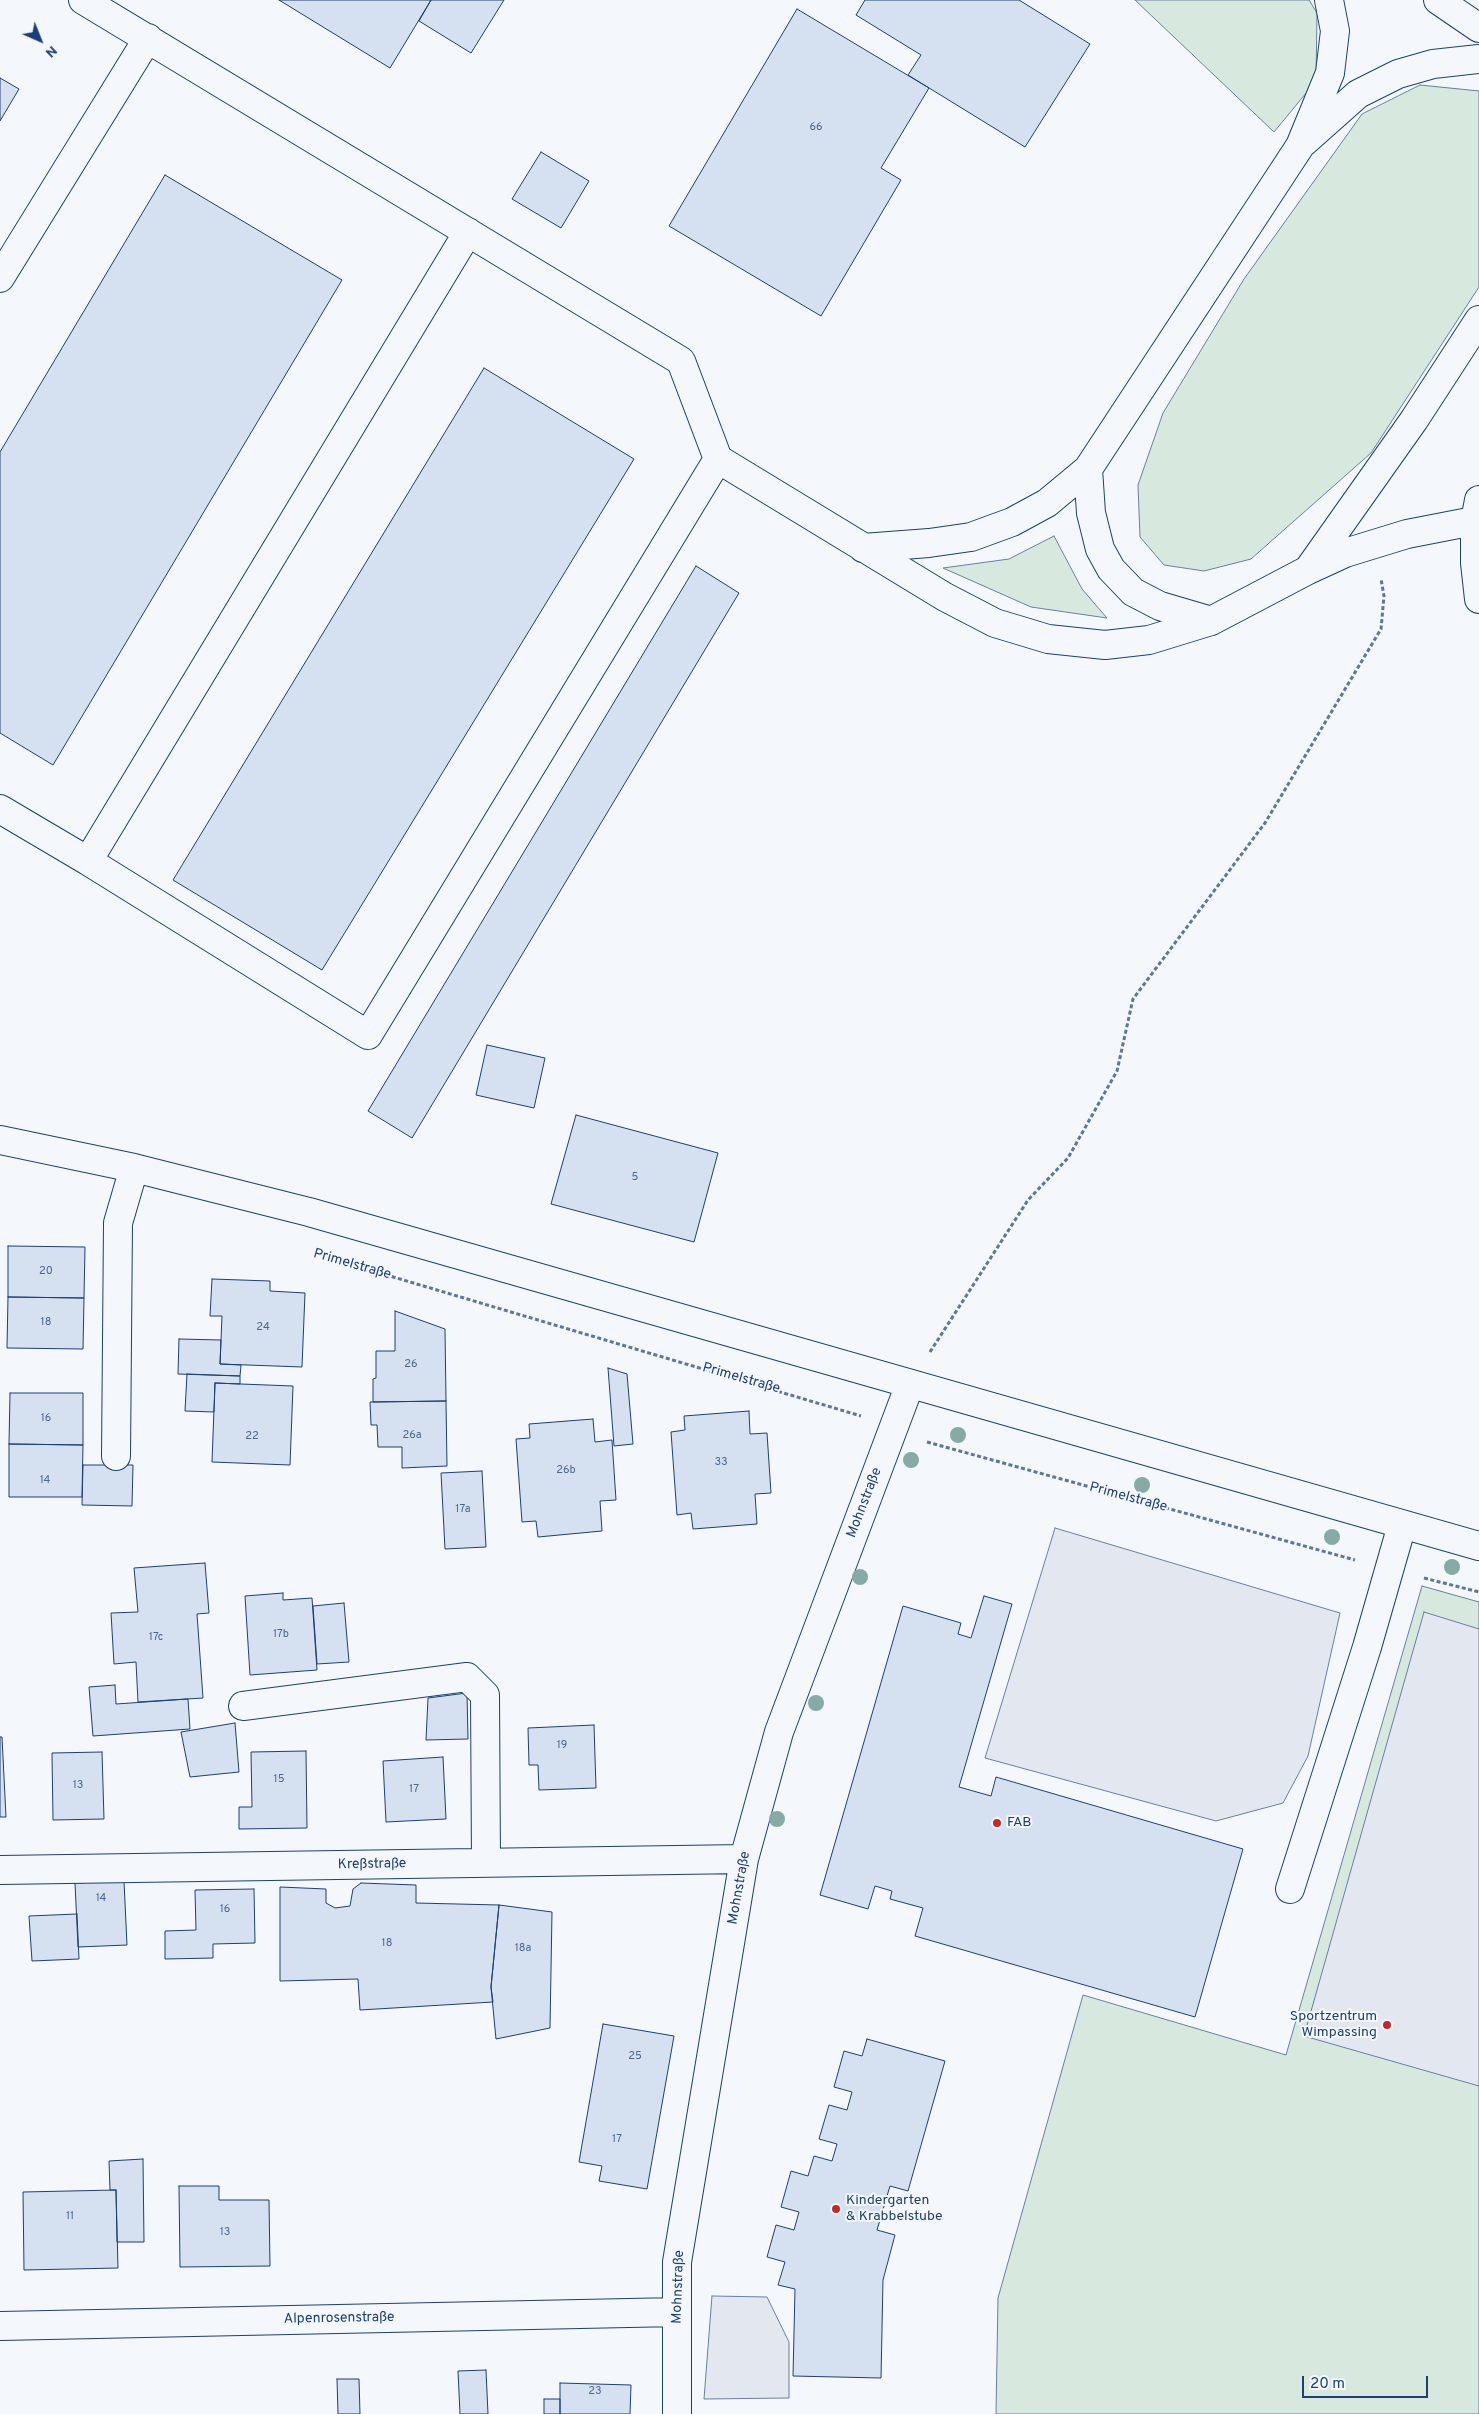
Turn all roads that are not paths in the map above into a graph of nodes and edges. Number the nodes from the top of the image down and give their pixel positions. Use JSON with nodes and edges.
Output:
{"nodes":[{"id":1,"x":83,"y":0,"type":"edge"},
{"id":2,"x":1328,"y":0,"type":"edge"},
{"id":3,"x":1438,"y":0,"type":"edge"},
{"id":4,"x":1479,"y":28,"type":"edge"},
{"id":5,"x":148,"y":38,"type":"junction"},
{"id":6,"x":1479,"y":59,"type":"edge"},
{"id":7,"x":1300,"y":146,"type":"junction"},
{"id":8,"x":468,"y":232,"type":"junction"},
{"id":9,"x":0,"y":278,"type":"edge"},
{"id":10,"x":1479,"y":320,"type":"edge"},
{"id":11,"x":718,"y":459,"type":"junction"},
{"id":12,"x":1088,"y":469,"type":"junction"},
{"id":13,"x":1478,"y":514,"type":"edge"},
{"id":14,"x":863,"y":548,"type":"junction"},
{"id":15,"x":1308,"y":570,"type":"junction"},
{"id":16,"x":1479,"y":599,"type":"edge"},
{"id":17,"x":1211,"y":621,"type":"junction"},
{"id":18,"x":0,"y":809,"type":"edge"},
{"id":19,"x":88,"y":861,"type":"junction"},
{"id":20,"x":0,"y":1140,"type":"edge"},
{"id":21,"x":134,"y":1168,"type":"junction"},
{"id":22,"x":910,"y":1384,"type":"junction"},
{"id":23,"x":116,"y":1456,"type":"dead end"},
{"id":24,"x":1402,"y":1525,"type":"junction"},
{"id":25,"x":1479,"y":1546,"type":"edge"},
{"id":26,"x":243,"y":1706,"type":"dead end"},
{"id":27,"x":744,"y":1860,"type":"junction"},
{"id":28,"x":486,"y":1863,"type":"junction"},
{"id":29,"x":0,"y":1870,"type":"edge"},
{"id":30,"x":1290,"y":1889,"type":"dead end"},
{"id":31,"x":677,"y":2312,"type":"junction"},
{"id":32,"x":0,"y":2326,"type":"edge"},
{"id":33,"x":677,"y":2414,"type":"edge"}],
"edges":[{"from":1,"to":5,"type":"main road"},
{"from":2,"to":7,"type":"main road"},
{"from":3,"to":4,"type":"main road"},
{"from":5,"to":8,"type":"main road"},
{"from":5,"to":9,"type":"main road"},
{"from":6,"to":7,"type":"main road"},
{"from":7,"to":12,"type":"main road"},
{"from":8,"to":11,"type":"main road"},
{"from":8,"to":19,"type":"main road"},
{"from":10,"to":15,"type":"main road"},
{"from":11,"to":14,"type":"main road"},
{"from":11,"to":19,"type":"main road"},
{"from":12,"to":14,"type":"main road"},
{"from":12,"to":17,"type":"main road"},
{"from":13,"to":15,"type":"main road"},
{"from":13,"to":16,"type":"main road"},
{"from":14,"to":17,"type":"main road"},
{"from":15,"to":17,"type":"main road"},
{"from":18,"to":19,"type":"main road"},
{"from":20,"to":21,"type":"main road"},
{"from":21,"to":22,"type":"main road"},
{"from":21,"to":23,"type":"main road"},
{"from":22,"to":24,"type":"main road"},
{"from":22,"to":27,"type":"main road","name":"Mohnstraße"},
{"from":24,"to":25,"type":"main road"},
{"from":24,"to":30,"type":"main road"},
{"from":26,"to":28,"type":"main road"},
{"from":27,"to":28,"type":"main road","name":"Kreßstraße"},
{"from":27,"to":31,"type":"main road","name":"Mohnstraße"},
{"from":28,"to":29,"type":"main road","name":"Kreßstraße"},
{"from":31,"to":32,"type":"main road","name":"Alpenrosenstraße"},
{"from":31,"to":33,"type":"main road","name":"Mohnstraße"}]}
